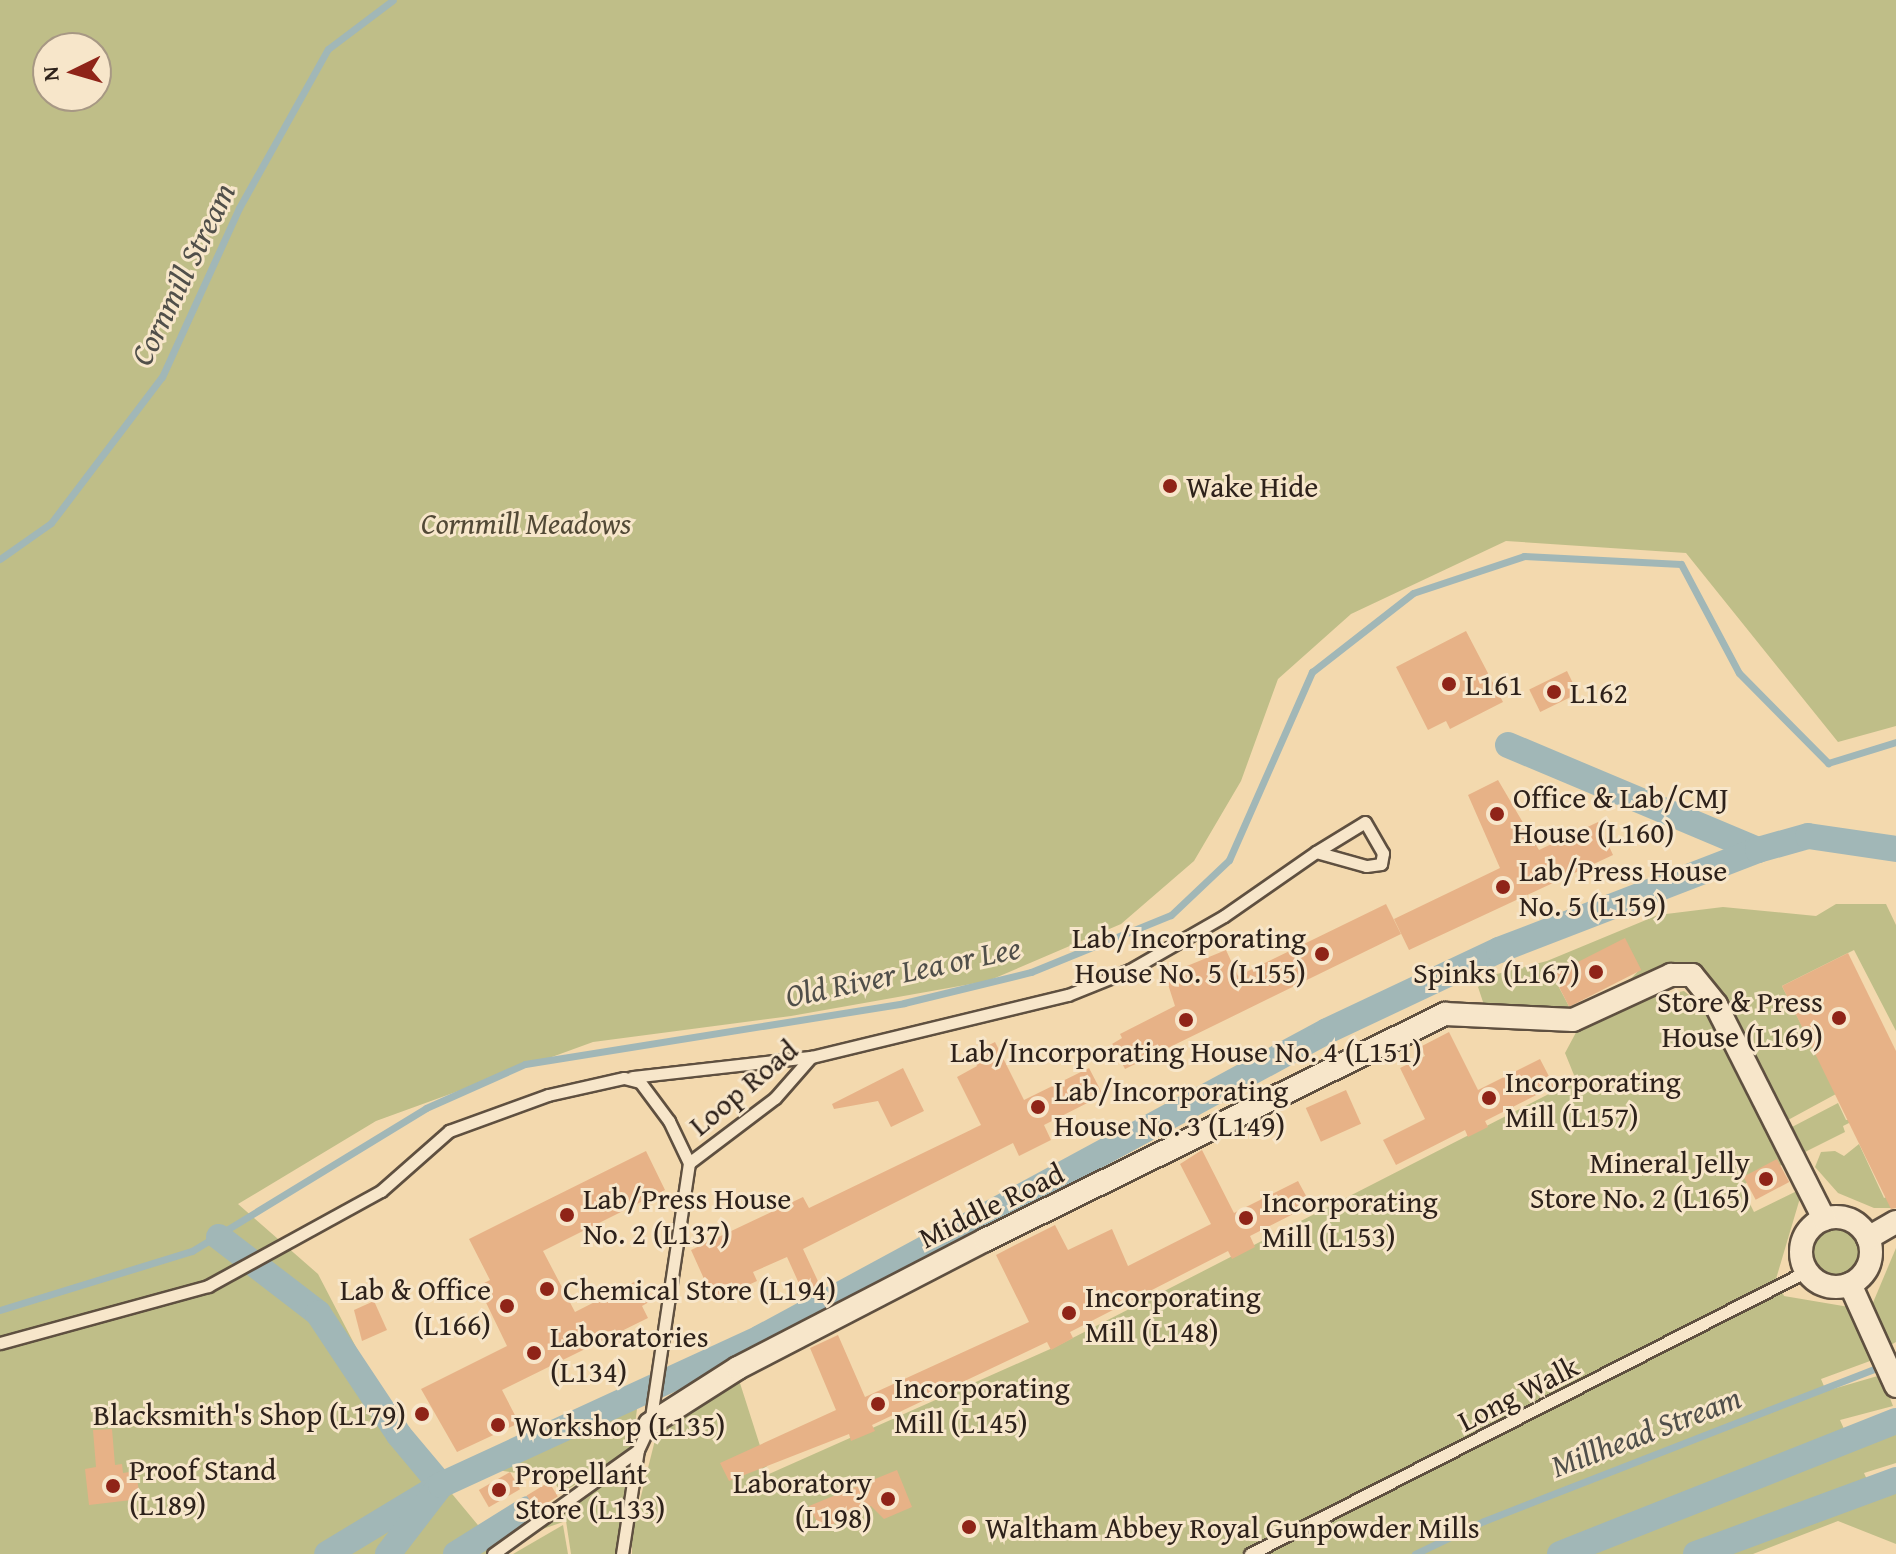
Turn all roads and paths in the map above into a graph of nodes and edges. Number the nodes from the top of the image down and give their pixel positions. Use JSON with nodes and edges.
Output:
{"nodes":[{"id":1,"x":1316,"y":852,"type":"junction"},
{"id":2,"x":811,"y":1057,"type":"junction"},
{"id":3,"x":624,"y":1078,"type":"junction"},
{"id":4,"x":689,"y":1163,"type":"junction"},
{"id":5,"x":1824,"y":1219,"type":"junction"},
{"id":6,"x":1896,"y":1222,"type":"edge"},
{"id":7,"x":1868,"y":1238,"type":"junction"},
{"id":8,"x":1807,"y":1271,"type":"junction"},
{"id":9,"x":1850,"y":1284,"type":"junction"},
{"id":10,"x":0,"y":1343,"type":"edge"},
{"id":11,"x":1896,"y":1386,"type":"edge"},
{"id":12,"x":651,"y":1415,"type":"junction"},
{"id":13,"x":638,"y":1450,"type":"junction"},
{"id":14,"x":493,"y":1554,"type":"edge"},
{"id":15,"x":622,"y":1554,"type":"edge"},
{"id":16,"x":1250,"y":1554,"type":"edge"}],
"edges":[{"from":1,"to":1,"type":"lane","name":"Loop Road"},
{"from":1,"to":2,"type":"lane","name":"Loop Road"},
{"from":2,"to":3,"type":"lane"},
{"from":2,"to":4,"type":"lane","name":"Loop Road"},
{"from":3,"to":4,"type":"lane"},
{"from":3,"to":10,"type":"lane"},
{"from":4,"to":12,"type":"lane","name":"Loop Road"},
{"from":5,"to":7,"type":"street"},
{"from":5,"to":8,"type":"street"},
{"from":5,"to":12,"type":"street","name":"Middle Road"},
{"from":6,"to":7,"type":"street"},
{"from":7,"to":9,"type":"street"},
{"from":8,"to":9,"type":"street"},
{"from":8,"to":16,"type":"lane","name":"Long Walk"},
{"from":9,"to":11,"type":"street"},
{"from":12,"to":13,"type":"lane","name":"Loop Road"},
{"from":13,"to":14,"type":"lane"},
{"from":13,"to":15,"type":"lane"}]}
